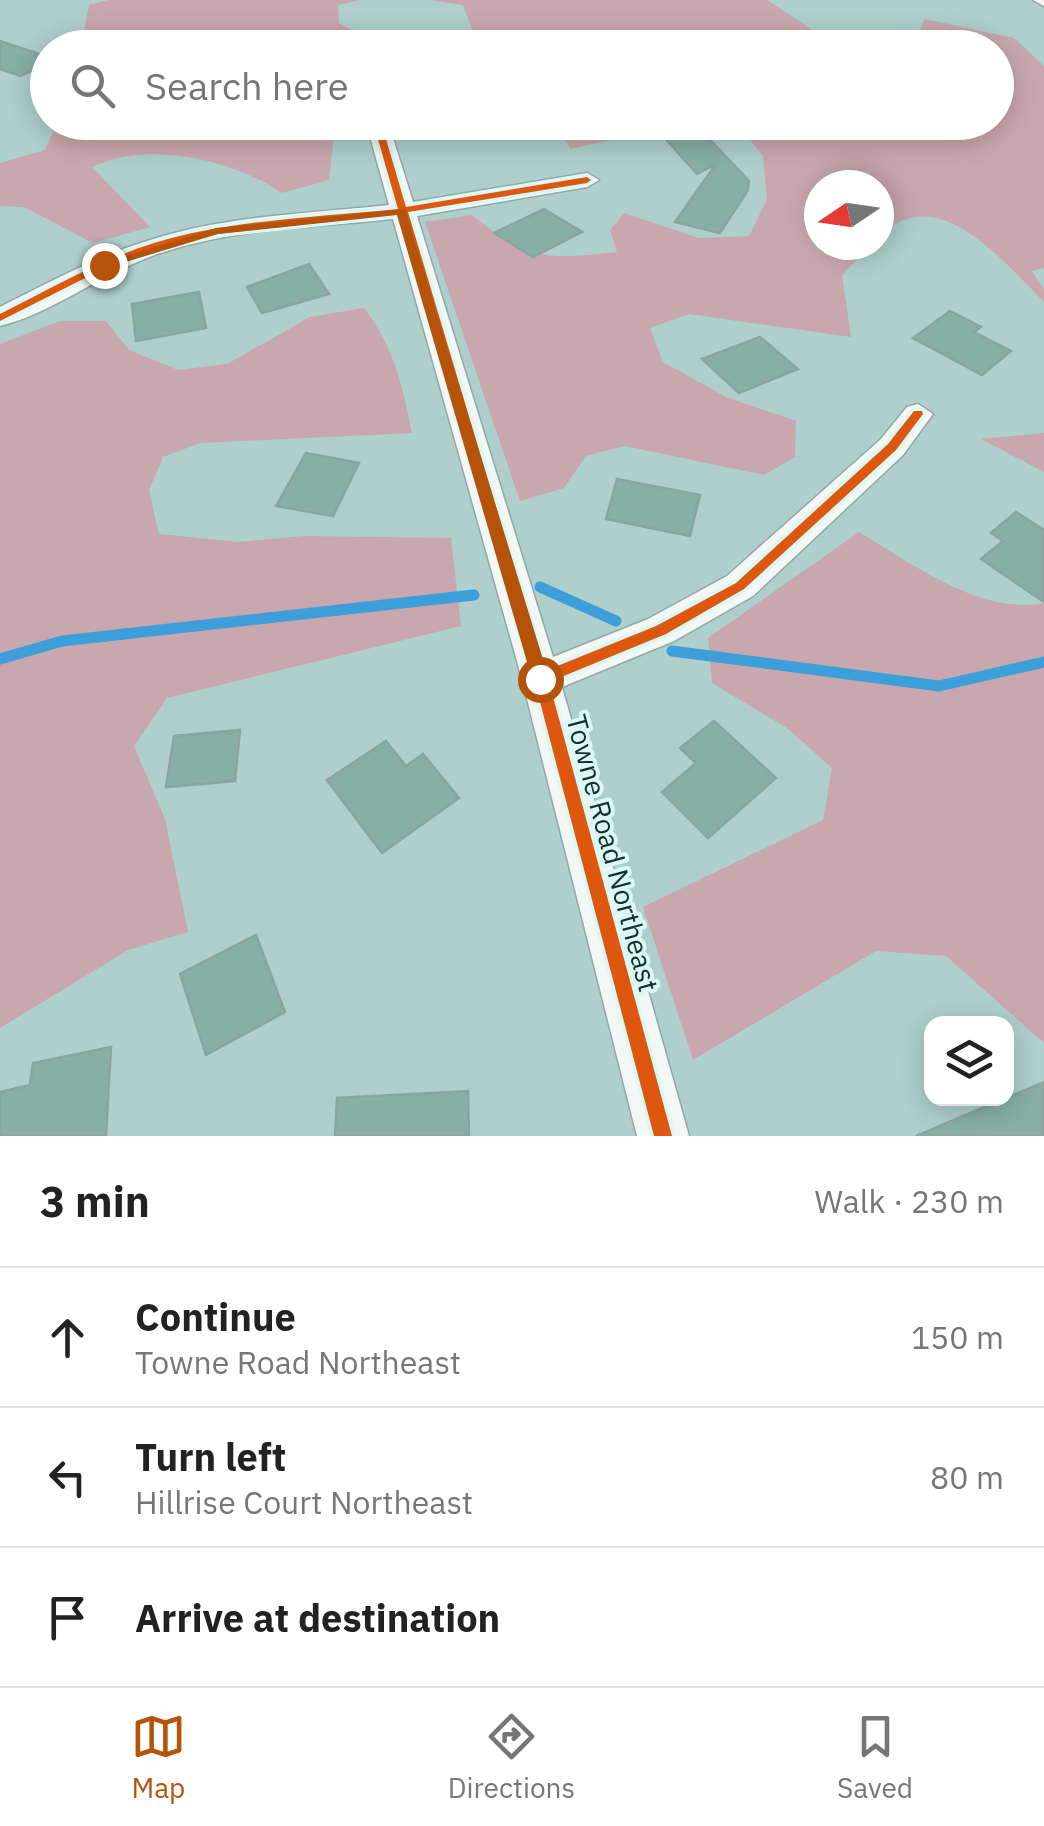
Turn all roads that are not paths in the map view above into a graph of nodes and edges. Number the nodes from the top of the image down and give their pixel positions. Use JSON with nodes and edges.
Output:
{"nodes":[{"id":1,"x":382,"y":140,"type":"edge"},
{"id":2,"x":587,"y":180,"type":"dead end"},
{"id":3,"x":401,"y":211,"type":"junction"},
{"id":4,"x":0,"y":318,"type":"edge"},
{"id":5,"x":918,"y":414,"type":"dead end"},
{"id":6,"x":540,"y":679,"type":"junction"},
{"id":7,"x":663,"y":1136,"type":"edge"}],
"edges":[{"from":1,"to":3,"type":"street","name":"Towne Road Northeast"},
{"from":2,"to":3,"type":"street"},
{"from":3,"to":4,"type":"street"},
{"from":3,"to":6,"type":"street","name":"Towne Road Northeast"},
{"from":5,"to":6,"type":"street"},
{"from":6,"to":7,"type":"street","name":"Towne Road Northeast"}]}
